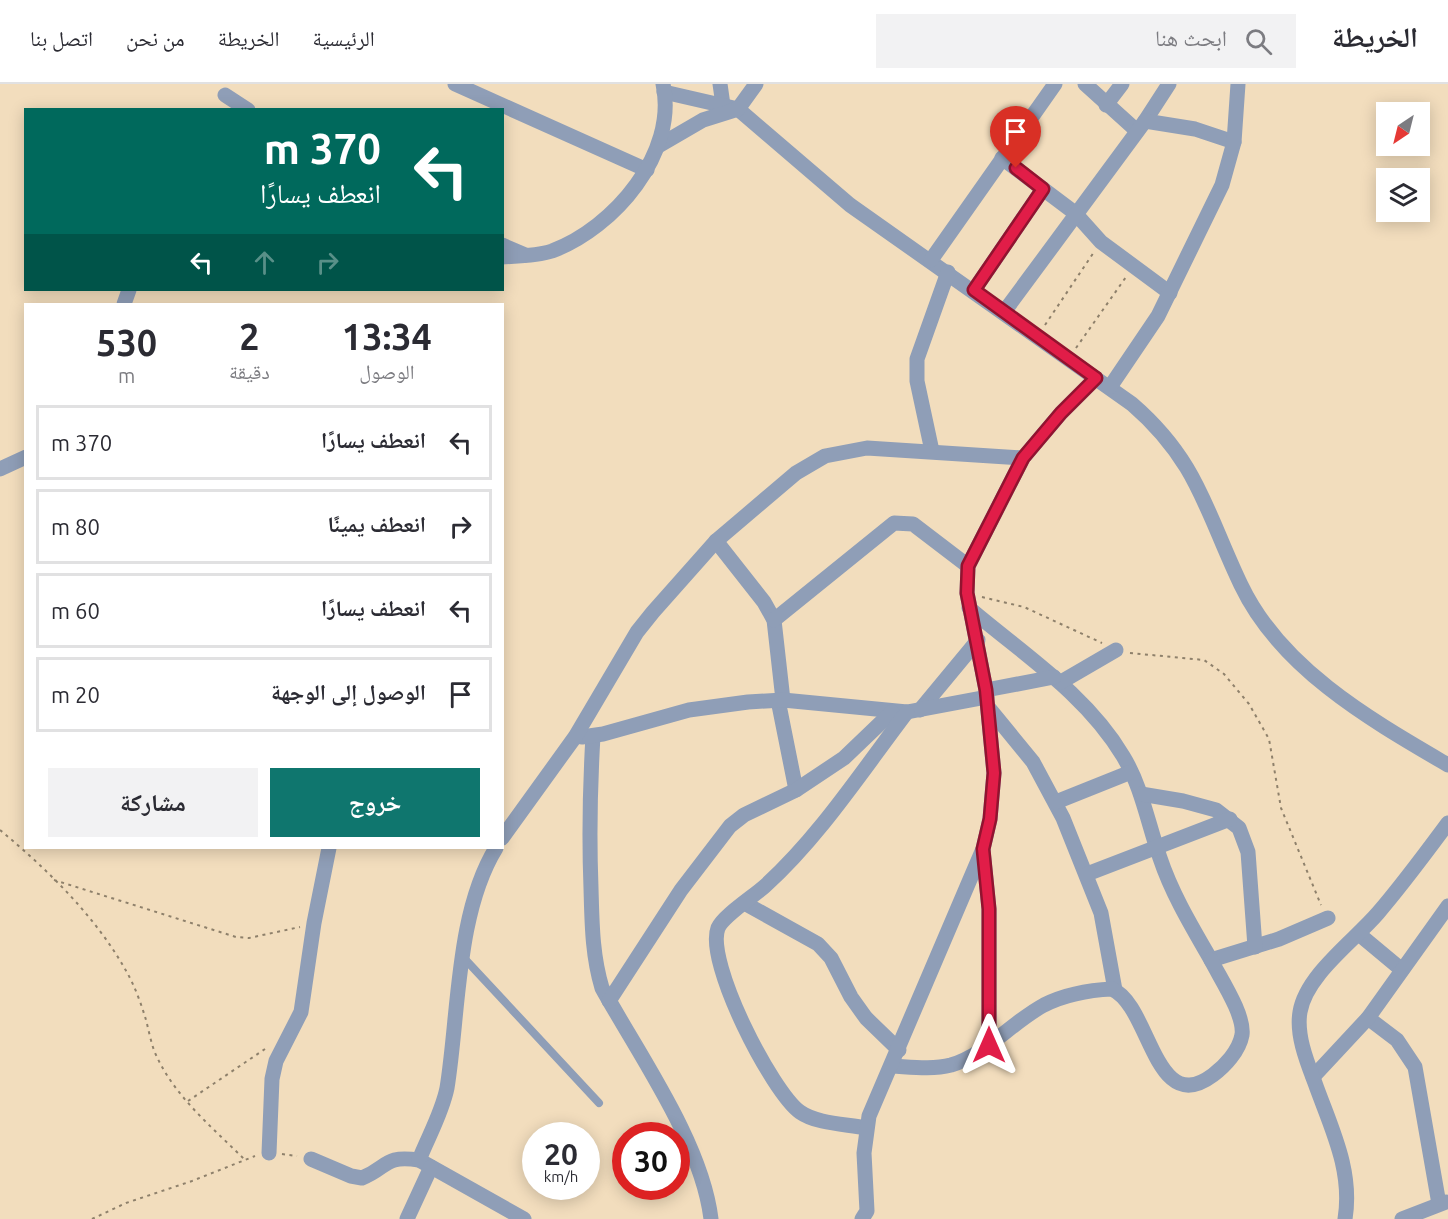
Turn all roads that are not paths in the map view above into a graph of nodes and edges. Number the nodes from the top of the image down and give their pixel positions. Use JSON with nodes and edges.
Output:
{"nodes":[{"id":1,"x":455,"y":84,"type":"edge"},
{"id":2,"x":720,"y":84,"type":"edge"},
{"id":3,"x":756,"y":84,"type":"edge"},
{"id":4,"x":1055,"y":84,"type":"edge"},
{"id":5,"x":1085,"y":84,"type":"edge"},
{"id":6,"x":1122,"y":84,"type":"edge"},
{"id":7,"x":1169,"y":84,"type":"edge"},
{"id":8,"x":1238,"y":84,"type":"edge"},
{"id":9,"x":663,"y":88,"type":"edge"},
{"id":10,"x":225,"y":95,"type":"dead end"},
{"id":11,"x":1106,"y":105,"type":"junction"},
{"id":12,"x":730,"y":107,"type":"junction"},
{"id":13,"x":245,"y":108,"type":"edge"},
{"id":14,"x":1141,"y":126,"type":"junction"},
{"id":15,"x":1234,"y":142,"type":"junction"},
{"id":16,"x":660,"y":145,"type":"junction"},
{"id":17,"x":1002,"y":158,"type":"junction"},
{"id":18,"x":647,"y":170,"type":"junction"},
{"id":19,"x":1043,"y":189,"type":"junction"},
{"id":20,"x":1075,"y":213,"type":"junction"},
{"id":21,"x":504,"y":246,"type":"edge"},
{"id":22,"x":527,"y":256,"type":"junction"},
{"id":23,"x":504,"y":257,"type":"edge"},
{"id":24,"x":931,"y":260,"type":"junction"},
{"id":25,"x":948,"y":272,"type":"junction"},
{"id":26,"x":974,"y":290,"type":"junction"},
{"id":27,"x":1170,"y":293,"type":"junction"},
{"id":28,"x":1004,"y":312,"type":"junction"},
{"id":29,"x":1096,"y":378,"type":"junction"},
{"id":30,"x":1110,"y":387,"type":"junction"},
{"id":31,"x":932,"y":451,"type":"junction"},
{"id":32,"x":24,"y":458,"type":"edge"},
{"id":33,"x":1023,"y":458,"type":"junction"},
{"id":34,"x":0,"y":469,"type":"edge"},
{"id":35,"x":716,"y":541,"type":"junction"},
{"id":36,"x":968,"y":566,"type":"junction"},
{"id":37,"x":968,"y":601,"type":"junction"},
{"id":38,"x":774,"y":620,"type":"junction"},
{"id":39,"x":978,"y":640,"type":"junction"},
{"id":40,"x":1116,"y":650,"type":"road end"},
{"id":41,"x":1058,"y":680,"type":"junction"},
{"id":42,"x":987,"y":698,"type":"junction"},
{"id":43,"x":781,"y":700,"type":"junction"},
{"id":44,"x":906,"y":711,"type":"junction"},
{"id":45,"x":593,"y":736,"type":"junction"},
{"id":46,"x":575,"y":737,"type":"junction"},
{"id":47,"x":1448,"y":765,"type":"edge"},
{"id":48,"x":1131,"y":772,"type":"junction"},
{"id":49,"x":796,"y":790,"type":"junction"},
{"id":50,"x":1141,"y":794,"type":"junction"},
{"id":51,"x":1056,"y":802,"type":"junction"},
{"id":52,"x":1230,"y":819,"type":"junction"},
{"id":53,"x":1448,"y":823,"type":"edge"},
{"id":54,"x":504,"y":835,"type":"edge"},
{"id":55,"x":1156,"y":847,"type":"junction"},
{"id":56,"x":329,"y":849,"type":"edge"},
{"id":57,"x":496,"y":849,"type":"edge"},
{"id":58,"x":983,"y":849,"type":"junction"},
{"id":59,"x":1087,"y":874,"type":"junction"},
{"id":60,"x":746,"y":904,"type":"junction"},
{"id":61,"x":1448,"y":906,"type":"edge"},
{"id":62,"x":1328,"y":918,"type":"road end"},
{"id":63,"x":1360,"y":935,"type":"junction"},
{"id":64,"x":1256,"y":947,"type":"junction"},
{"id":65,"x":463,"y":957,"type":"junction"},
{"id":66,"x":1211,"y":960,"type":"junction"},
{"id":67,"x":1402,"y":970,"type":"junction"},
{"id":68,"x":1115,"y":990,"type":"junction"},
{"id":69,"x":609,"y":1001,"type":"junction"},
{"id":70,"x":1368,"y":1018,"type":"junction"},
{"id":71,"x":989,"y":1045,"type":"junction"},
{"id":72,"x":900,"y":1050,"type":"junction"},
{"id":73,"x":892,"y":1066,"type":"junction"},
{"id":74,"x":1313,"y":1077,"type":"junction"},
{"id":75,"x":599,"y":1103,"type":"dead end"},
{"id":76,"x":866,"y":1128,"type":"junction"},
{"id":77,"x":268,"y":1153,"type":"road end"},
{"id":78,"x":312,"y":1159,"type":"road end"},
{"id":79,"x":425,"y":1164,"type":"junction"},
{"id":80,"x":1443,"y":1203,"type":"edge"},
{"id":81,"x":867,"y":1216,"type":"edge"},
{"id":82,"x":407,"y":1219,"type":"edge"},
{"id":83,"x":524,"y":1219,"type":"edge"},
{"id":84,"x":711,"y":1219,"type":"edge"},
{"id":85,"x":1346,"y":1219,"type":"edge"},
{"id":86,"x":1402,"y":1219,"type":"edge"}],
"edges":[{"from":1,"to":18,"type":"street"},
{"from":2,"to":12,"type":"street"},
{"from":3,"to":12,"type":"street"},
{"from":4,"to":17,"type":"street"},
{"from":5,"to":11,"type":"street"},
{"from":6,"to":11,"type":"street"},
{"from":7,"to":14,"type":"street"},
{"from":8,"to":15,"type":"street"},
{"from":9,"to":12,"type":"street"},
{"from":9,"to":16,"type":"street"},
{"from":10,"to":13,"type":"street"},
{"from":11,"to":14,"type":"street"},
{"from":12,"to":16,"type":"street"},
{"from":12,"to":24,"type":"street"},
{"from":14,"to":15,"type":"street"},
{"from":14,"to":20,"type":"street"},
{"from":15,"to":27,"type":"street"},
{"from":16,"to":18,"type":"street"},
{"from":17,"to":19,"type":"street"},
{"from":17,"to":24,"type":"street"},
{"from":18,"to":22,"type":"street"},
{"from":19,"to":20,"type":"street"},
{"from":19,"to":26,"type":"street"},
{"from":20,"to":27,"type":"street"},
{"from":20,"to":28,"type":"street"},
{"from":21,"to":22,"type":"street"},
{"from":22,"to":23,"type":"street"},
{"from":24,"to":25,"type":"street"},
{"from":25,"to":26,"type":"street"},
{"from":25,"to":31,"type":"street"},
{"from":26,"to":28,"type":"street"},
{"from":27,"to":30,"type":"street"},
{"from":28,"to":29,"type":"street"},
{"from":29,"to":30,"type":"street"},
{"from":29,"to":33,"type":"street"},
{"from":30,"to":47,"type":"street"},
{"from":31,"to":33,"type":"street"},
{"from":31,"to":35,"type":"street"},
{"from":32,"to":34,"type":"street"},
{"from":33,"to":36,"type":"street"},
{"from":35,"to":38,"type":"street"},
{"from":35,"to":46,"type":"street"},
{"from":36,"to":37,"type":"street"},
{"from":36,"to":38,"type":"street"},
{"from":37,"to":39,"type":"street"},
{"from":37,"to":41,"type":"street"},
{"from":38,"to":43,"type":"street"},
{"from":39,"to":42,"type":"street"},
{"from":39,"to":44,"type":"street"},
{"from":40,"to":41,"type":"street"},
{"from":41,"to":42,"type":"street"},
{"from":41,"to":48,"type":"street"},
{"from":42,"to":44,"type":"street"},
{"from":42,"to":51,"type":"street"},
{"from":42,"to":58,"type":"street"},
{"from":43,"to":44,"type":"street"},
{"from":43,"to":45,"type":"street"},
{"from":43,"to":49,"type":"street"},
{"from":44,"to":49,"type":"street"},
{"from":44,"to":60,"type":"street"},
{"from":45,"to":46,"type":"street"},
{"from":45,"to":69,"type":"street"},
{"from":46,"to":54,"type":"street"},
{"from":48,"to":50,"type":"street"},
{"from":48,"to":51,"type":"street"},
{"from":49,"to":69,"type":"street"},
{"from":50,"to":52,"type":"street"},
{"from":50,"to":55,"type":"street"},
{"from":51,"to":59,"type":"street"},
{"from":52,"to":55,"type":"street"},
{"from":52,"to":64,"type":"street"},
{"from":53,"to":63,"type":"street"},
{"from":55,"to":59,"type":"street"},
{"from":55,"to":66,"type":"street"},
{"from":56,"to":77,"type":"street"},
{"from":57,"to":65,"type":"street"},
{"from":58,"to":71,"type":"street"},
{"from":58,"to":72,"type":"street"},
{"from":59,"to":68,"type":"street"},
{"from":60,"to":72,"type":"street"},
{"from":60,"to":76,"type":"street"},
{"from":61,"to":67,"type":"street"},
{"from":62,"to":64,"type":"street"},
{"from":63,"to":67,"type":"street"},
{"from":63,"to":74,"type":"street"},
{"from":64,"to":66,"type":"street"},
{"from":65,"to":75,"type":"lane"},
{"from":65,"to":79,"type":"street"},
{"from":66,"to":68,"type":"street"},
{"from":67,"to":70,"type":"street"},
{"from":68,"to":71,"type":"street"},
{"from":69,"to":84,"type":"street"},
{"from":70,"to":74,"type":"street"},
{"from":70,"to":80,"type":"street"},
{"from":71,"to":73,"type":"street"},
{"from":72,"to":73,"type":"street"},
{"from":73,"to":76,"type":"street"},
{"from":74,"to":85,"type":"street"},
{"from":76,"to":81,"type":"street"},
{"from":78,"to":79,"type":"street"},
{"from":79,"to":82,"type":"street"},
{"from":79,"to":83,"type":"street"},
{"from":80,"to":86,"type":"street"}]}
